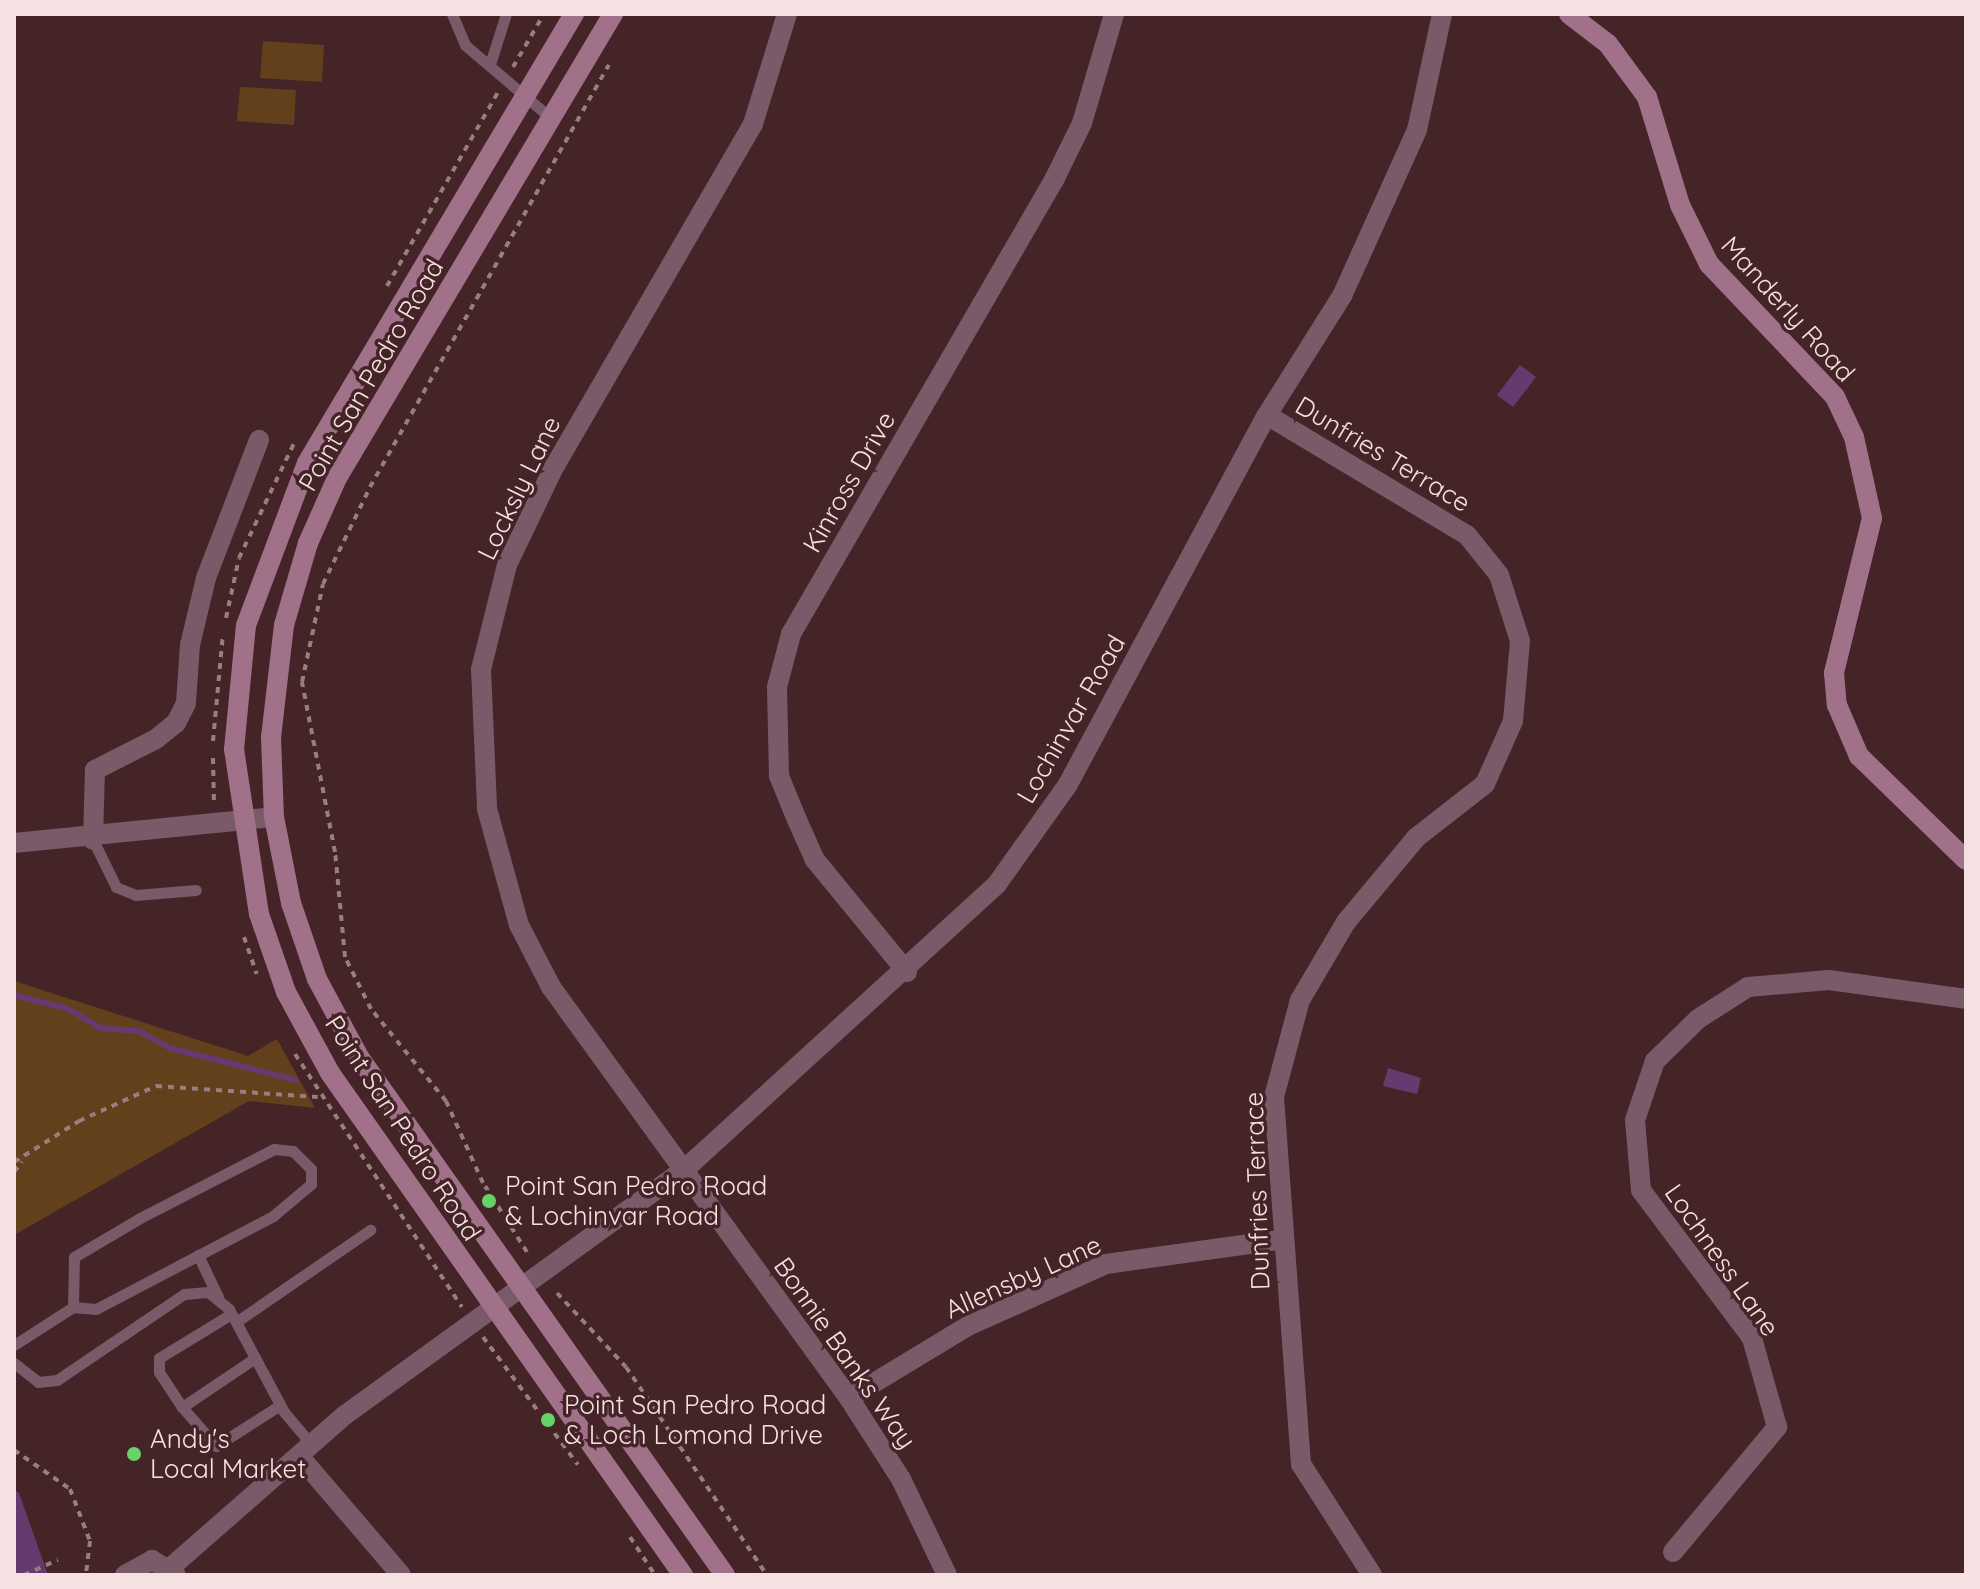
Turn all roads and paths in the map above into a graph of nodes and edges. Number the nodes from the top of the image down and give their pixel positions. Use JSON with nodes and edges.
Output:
{"nodes":[{"id":1,"x":452,"y":14,"type":"edge"},
{"id":2,"x":506,"y":14,"type":"edge"},
{"id":3,"x":544,"y":14,"type":"edge"},
{"id":4,"x":574,"y":14,"type":"edge"},
{"id":5,"x":613,"y":14,"type":"edge"},
{"id":6,"x":787,"y":14,"type":"edge"},
{"id":7,"x":1114,"y":14,"type":"edge"},
{"id":8,"x":1442,"y":14,"type":"edge"},
{"id":9,"x":1569,"y":14,"type":"edge"},
{"id":10,"x":614,"y":54,"type":"dead end"},
{"id":11,"x":490,"y":64,"type":"junction"},
{"id":12,"x":505,"y":80,"type":"junction"},
{"id":13,"x":522,"y":98,"type":"junction"},
{"id":14,"x":552,"y":119,"type":"junction"},
{"id":15,"x":381,"y":296,"type":"dead end"},
{"id":16,"x":1267,"y":415,"type":"junction"},
{"id":17,"x":259,"y":440,"type":"dead end"},
{"id":18,"x":274,"y":817,"type":"junction"},
{"id":19,"x":240,"y":822,"type":"junction"},
{"id":20,"x":93,"y":840,"type":"junction"},
{"id":21,"x":14,"y":843,"type":"edge"},
{"id":22,"x":1966,"y":860,"type":"edge"},
{"id":23,"x":196,"y":890,"type":"dead end"},
{"id":24,"x":907,"y":972,"type":"junction"},
{"id":25,"x":1966,"y":999,"type":"edge"},
{"id":26,"x":300,"y":1065,"type":"dead end"},
{"id":27,"x":318,"y":1097,"type":"junction"},
{"id":28,"x":14,"y":1162,"type":"edge"},
{"id":29,"x":22,"y":1162,"type":"junction"},
{"id":30,"x":684,"y":1170,"type":"junction"},
{"id":31,"x":14,"y":1172,"type":"edge"},
{"id":32,"x":370,"y":1230,"type":"dead end"},
{"id":33,"x":1279,"y":1240,"type":"junction"},
{"id":34,"x":527,"y":1252,"type":"dead end"},
{"id":35,"x":198,"y":1255,"type":"junction"},
{"id":36,"x":520,"y":1284,"type":"junction"},
{"id":37,"x":557,"y":1293,"type":"dead end"},
{"id":38,"x":218,"y":1297,"type":"junction"},
{"id":39,"x":491,"y":1306,"type":"junction"},
{"id":40,"x":73,"y":1307,"type":"junction"},
{"id":41,"x":234,"y":1318,"type":"junction"},
{"id":42,"x":471,"y":1321,"type":"junction"},
{"id":43,"x":14,"y":1345,"type":"edge"},
{"id":44,"x":255,"y":1358,"type":"junction"},
{"id":45,"x":14,"y":1363,"type":"edge"},
{"id":46,"x":849,"y":1398,"type":"junction"},
{"id":47,"x":280,"y":1405,"type":"junction"},
{"id":48,"x":182,"y":1407,"type":"junction"},
{"id":49,"x":14,"y":1450,"type":"edge"},
{"id":50,"x":306,"y":1451,"type":"junction"},
{"id":51,"x":16,"y":1460,"type":"edge"},
{"id":52,"x":583,"y":1471,"type":"dead end"},
{"id":53,"x":624,"y":1529,"type":"dead end"},
{"id":54,"x":706,"y":1548,"type":"junction"},
{"id":55,"x":1673,"y":1552,"type":"dead end"},
{"id":56,"x":58,"y":1560,"type":"dead end"},
{"id":57,"x":173,"y":1571,"type":"edge"},
{"id":58,"x":680,"y":1571,"type":"edge"},
{"id":59,"x":24,"y":1575,"type":"edge"},
{"id":60,"x":86,"y":1575,"type":"edge"},
{"id":61,"x":125,"y":1575,"type":"edge"},
{"id":62,"x":401,"y":1575,"type":"edge"},
{"id":63,"x":655,"y":1575,"type":"edge"},
{"id":64,"x":725,"y":1575,"type":"edge"},
{"id":65,"x":767,"y":1575,"type":"edge"},
{"id":66,"x":947,"y":1575,"type":"edge"},
{"id":67,"x":1372,"y":1575,"type":"edge"}],
"edges":[{"from":1,"to":11,"type":"lane"},
{"from":2,"to":11,"type":"lane"},
{"from":3,"to":12,"type":"path"},
{"from":4,"to":13,"type":"main road","name":"Point San Pedro Road"},
{"from":5,"to":14,"type":"main road","name":"Point San Pedro Road"},
{"from":6,"to":30,"type":"street","name":"Locksly Lane"},
{"from":7,"to":24,"type":"street","name":"Kinross Drive"},
{"from":8,"to":16,"type":"street","name":"Lochinvar Road"},
{"from":9,"to":22,"type":"main road","name":"Manderly Road"},
{"from":10,"to":34,"type":"path"},
{"from":11,"to":12,"type":"lane"},
{"from":12,"to":13,"type":"lane"},
{"from":12,"to":15,"type":"path"},
{"from":13,"to":14,"type":"lane"},
{"from":13,"to":19,"type":"main road","name":"Point San Pedro Road"},
{"from":14,"to":18,"type":"main road","name":"Point San Pedro Road"},
{"from":16,"to":24,"type":"street","name":"Lochinvar Road"},
{"from":16,"to":33,"type":"street","name":"Dunfries Terrace"},
{"from":17,"to":20,"type":"street"},
{"from":18,"to":19,"type":"street"},
{"from":18,"to":36,"type":"main road","name":"Point San Pedro Road"},
{"from":19,"to":20,"type":"street"},
{"from":19,"to":39,"type":"main road","name":"Point San Pedro Road"},
{"from":20,"to":21,"type":"street"},
{"from":20,"to":23,"type":"lane"},
{"from":24,"to":30,"type":"street","name":"Lochinvar Road"},
{"from":25,"to":55,"type":"street","name":"Lochness Lane"},
{"from":26,"to":27,"type":"path"},
{"from":27,"to":29,"type":"path"},
{"from":27,"to":42,"type":"path"},
{"from":28,"to":29,"type":"path"},
{"from":29,"to":31,"type":"path"},
{"from":30,"to":36,"type":"street","name":"Lochinvar Road"},
{"from":30,"to":46,"type":"street","name":"Bonnie Banks Way"},
{"from":32,"to":41,"type":"lane"},
{"from":33,"to":46,"type":"street","name":"Allensby Lane"},
{"from":33,"to":67,"type":"street","name":"Dunfries Terrace"},
{"from":35,"to":38,"type":"lane"},
{"from":35,"to":40,"type":"lane"},
{"from":35,"to":40,"type":"lane"},
{"from":36,"to":39,"type":"street","name":"Lochinvar Road"},
{"from":36,"to":54,"type":"main road","name":"Point San Pedro Road"},
{"from":37,"to":65,"type":"path"},
{"from":38,"to":41,"type":"lane"},
{"from":38,"to":45,"type":"lane"},
{"from":39,"to":42,"type":"street","name":"Lochinvar Road"},
{"from":39,"to":58,"type":"main road","name":"Point San Pedro Road"},
{"from":40,"to":43,"type":"lane"},
{"from":41,"to":44,"type":"lane"},
{"from":41,"to":48,"type":"lane"},
{"from":42,"to":50,"type":"street","name":"Lochinvar Road"},
{"from":42,"to":52,"type":"path"},
{"from":44,"to":47,"type":"lane"},
{"from":44,"to":48,"type":"lane"},
{"from":46,"to":66,"type":"street","name":"Bonnie Banks Way"},
{"from":47,"to":48,"type":"lane"},
{"from":47,"to":50,"type":"lane"},
{"from":49,"to":51,"type":"path"},
{"from":50,"to":57,"type":"street","name":"Lochinvar Road"},
{"from":50,"to":62,"type":"street"},
{"from":51,"to":60,"type":"path"},
{"from":53,"to":63,"type":"path"},
{"from":54,"to":58,"type":"main road"},
{"from":54,"to":64,"type":"main road","name":"Point San Pedro Road"},
{"from":56,"to":59,"type":"path"},
{"from":57,"to":61,"type":"street"}]}
